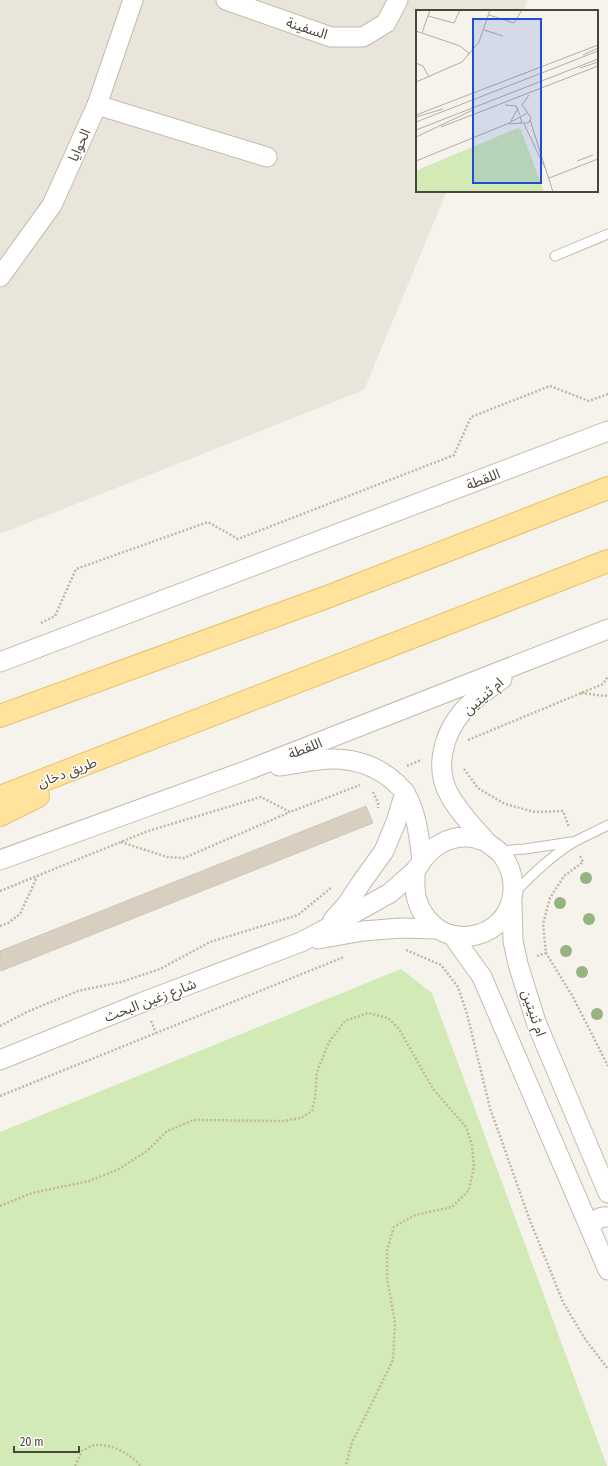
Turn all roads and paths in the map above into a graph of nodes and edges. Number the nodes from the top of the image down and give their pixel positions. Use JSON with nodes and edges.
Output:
{"nodes":[{"id":1,"x":132,"y":0,"type":"edge"},
{"id":2,"x":226,"y":0,"type":"edge"},
{"id":3,"x":398,"y":0,"type":"edge"},
{"id":4,"x":97,"y":105,"type":"junction"},
{"id":5,"x":267,"y":157,"type":"dead end"},
{"id":6,"x":608,"y":234,"type":"edge"},
{"id":7,"x":555,"y":256,"type":"dead end"},
{"id":8,"x":0,"y":277,"type":"edge"},
{"id":9,"x":608,"y":394,"type":"edge"},
{"id":10,"x":608,"y":432,"type":"edge"},
{"id":11,"x":608,"y":488,"type":"edge"},
{"id":12,"x":608,"y":561,"type":"edge"},
{"id":13,"x":34,"y":626,"type":"dead end"},
{"id":14,"x":608,"y":629,"type":"edge"},
{"id":15,"x":0,"y":662,"type":"edge"},
{"id":16,"x":524,"y":663,"type":"junction"},
{"id":17,"x":608,"y":676,"type":"edge"},
{"id":18,"x":581,"y":692,"type":"junction"},
{"id":19,"x":608,"y":694,"type":"edge"},
{"id":20,"x":0,"y":716,"type":"edge"},
{"id":21,"x":134,"y":746,"type":"junction"},
{"id":22,"x":443,"y":751,"type":"junction"},
{"id":23,"x":462,"y":766,"type":"dead end"},
{"id":24,"x":248,"y":770,"type":"junction"},
{"id":25,"x":387,"y":774,"type":"junction"},
{"id":26,"x":369,"y":782,"type":"junction"},
{"id":27,"x":405,"y":792,"type":"junction"},
{"id":28,"x":0,"y":797,"type":"edge"},
{"id":29,"x":378,"y":810,"type":"dead end"},
{"id":30,"x":290,"y":812,"type":"junction"},
{"id":31,"x":0,"y":815,"type":"edge"},
{"id":32,"x":608,"y":825,"type":"edge"},
{"id":33,"x":575,"y":841,"type":"junction"},
{"id":34,"x":121,"y":842,"type":"junction"},
{"id":35,"x":492,"y":846,"type":"junction"},
{"id":36,"x":0,"y":860,"type":"edge"},
{"id":37,"x":419,"y":866,"type":"junction"},
{"id":38,"x":37,"y":876,"type":"junction"},
{"id":39,"x":337,"y":881,"type":"dead end"},
{"id":40,"x":0,"y":891,"type":"edge"},
{"id":41,"x":513,"y":898,"type":"junction"},
{"id":42,"x":0,"y":926,"type":"edge"},
{"id":43,"x":322,"y":931,"type":"junction"},
{"id":44,"x":445,"y":932,"type":"junction"},
{"id":45,"x":301,"y":942,"type":"junction"},
{"id":46,"x":402,"y":950,"type":"dead end"},
{"id":47,"x":350,"y":954,"type":"dead end"},
{"id":48,"x":0,"y":1026,"type":"edge"},
{"id":49,"x":0,"y":1060,"type":"edge"},
{"id":50,"x":608,"y":1066,"type":"edge"},
{"id":51,"x":0,"y":1096,"type":"edge"},
{"id":52,"x":576,"y":1118,"type":"junction"},
{"id":53,"x":549,"y":1132,"type":"junction"},
{"id":54,"x":607,"y":1189,"type":"edge"},
{"id":55,"x":573,"y":1190,"type":"junction"},
{"id":56,"x":0,"y":1206,"type":"edge"},
{"id":57,"x":608,"y":1216,"type":"edge"},
{"id":58,"x":590,"y":1228,"type":"junction"},
{"id":59,"x":608,"y":1270,"type":"edge"},
{"id":60,"x":608,"y":1369,"type":"edge"},
{"id":61,"x":75,"y":1466,"type":"edge"},
{"id":62,"x":141,"y":1466,"type":"edge"},
{"id":63,"x":346,"y":1466,"type":"edge"}],
"edges":[{"from":1,"to":4,"type":"street","name":"الحوايا"},
{"from":2,"to":3,"type":"street","name":"السفينة"},
{"from":4,"to":5,"type":"street"},
{"from":4,"to":8,"type":"street","name":"الحوايا"},
{"from":6,"to":7,"type":"lane"},
{"from":9,"to":13,"type":"path"},
{"from":10,"to":15,"type":"street","name":"اللقطة"},
{"from":11,"to":20,"type":"main road"},
{"from":12,"to":21,"type":"main road"},
{"from":14,"to":16,"type":"street","name":"اللقطة"},
{"from":16,"to":22,"type":"street","name":"ام ثنيتين"},
{"from":16,"to":24,"type":"street","name":"اللقطة"},
{"from":17,"to":18,"type":"path"},
{"from":18,"to":19,"type":"path"},
{"from":18,"to":22,"type":"path"},
{"from":21,"to":28,"type":"main road","name":"طريق دخان"},
{"from":21,"to":31,"type":"main road"},
{"from":22,"to":25,"type":"path"},
{"from":22,"to":35,"type":"street","name":"ام ثنيتين"},
{"from":23,"to":33,"type":"path"},
{"from":24,"to":25,"type":"street"},
{"from":24,"to":36,"type":"street","name":"اللقطة"},
{"from":25,"to":26,"type":"path"},
{"from":25,"to":27,"type":"street"},
{"from":26,"to":29,"type":"path"},
{"from":26,"to":30,"type":"path"},
{"from":27,"to":37,"type":"street"},
{"from":27,"to":43,"type":"street"},
{"from":30,"to":34,"type":"path"},
{"from":30,"to":34,"type":"path"},
{"from":32,"to":33,"type":"lane"},
{"from":33,"to":35,"type":"lane"},
{"from":33,"to":41,"type":"lane"},
{"from":33,"to":50,"type":"path"},
{"from":34,"to":38,"type":"path"},
{"from":35,"to":37,"type":"street"},
{"from":35,"to":41,"type":"street"},
{"from":37,"to":43,"type":"street","name":"شارع زغين البحث"},
{"from":37,"to":44,"type":"street"},
{"from":38,"to":40,"type":"path"},
{"from":38,"to":42,"type":"path"},
{"from":39,"to":48,"type":"path"},
{"from":41,"to":44,"type":"street"},
{"from":41,"to":52,"type":"street","name":"ام ثنيتين"},
{"from":43,"to":45,"type":"street","name":"شارع زغين البحث"},
{"from":44,"to":45,"type":"street","name":"شارع زغين البحث"},
{"from":44,"to":53,"type":"street"},
{"from":45,"to":49,"type":"street","name":"شارع زغين البحث"},
{"from":46,"to":60,"type":"path"},
{"from":47,"to":51,"type":"path"},
{"from":52,"to":53,"type":"street"},
{"from":52,"to":54,"type":"street","name":"ام ثنيتين"},
{"from":53,"to":55,"type":"street"},
{"from":54,"to":55,"type":"street","name":"ام ثنيتين"},
{"from":55,"to":58,"type":"street"},
{"from":56,"to":63,"type":"path"},
{"from":57,"to":58,"type":"street"},
{"from":58,"to":59,"type":"street"},
{"from":61,"to":62,"type":"path"}]}
